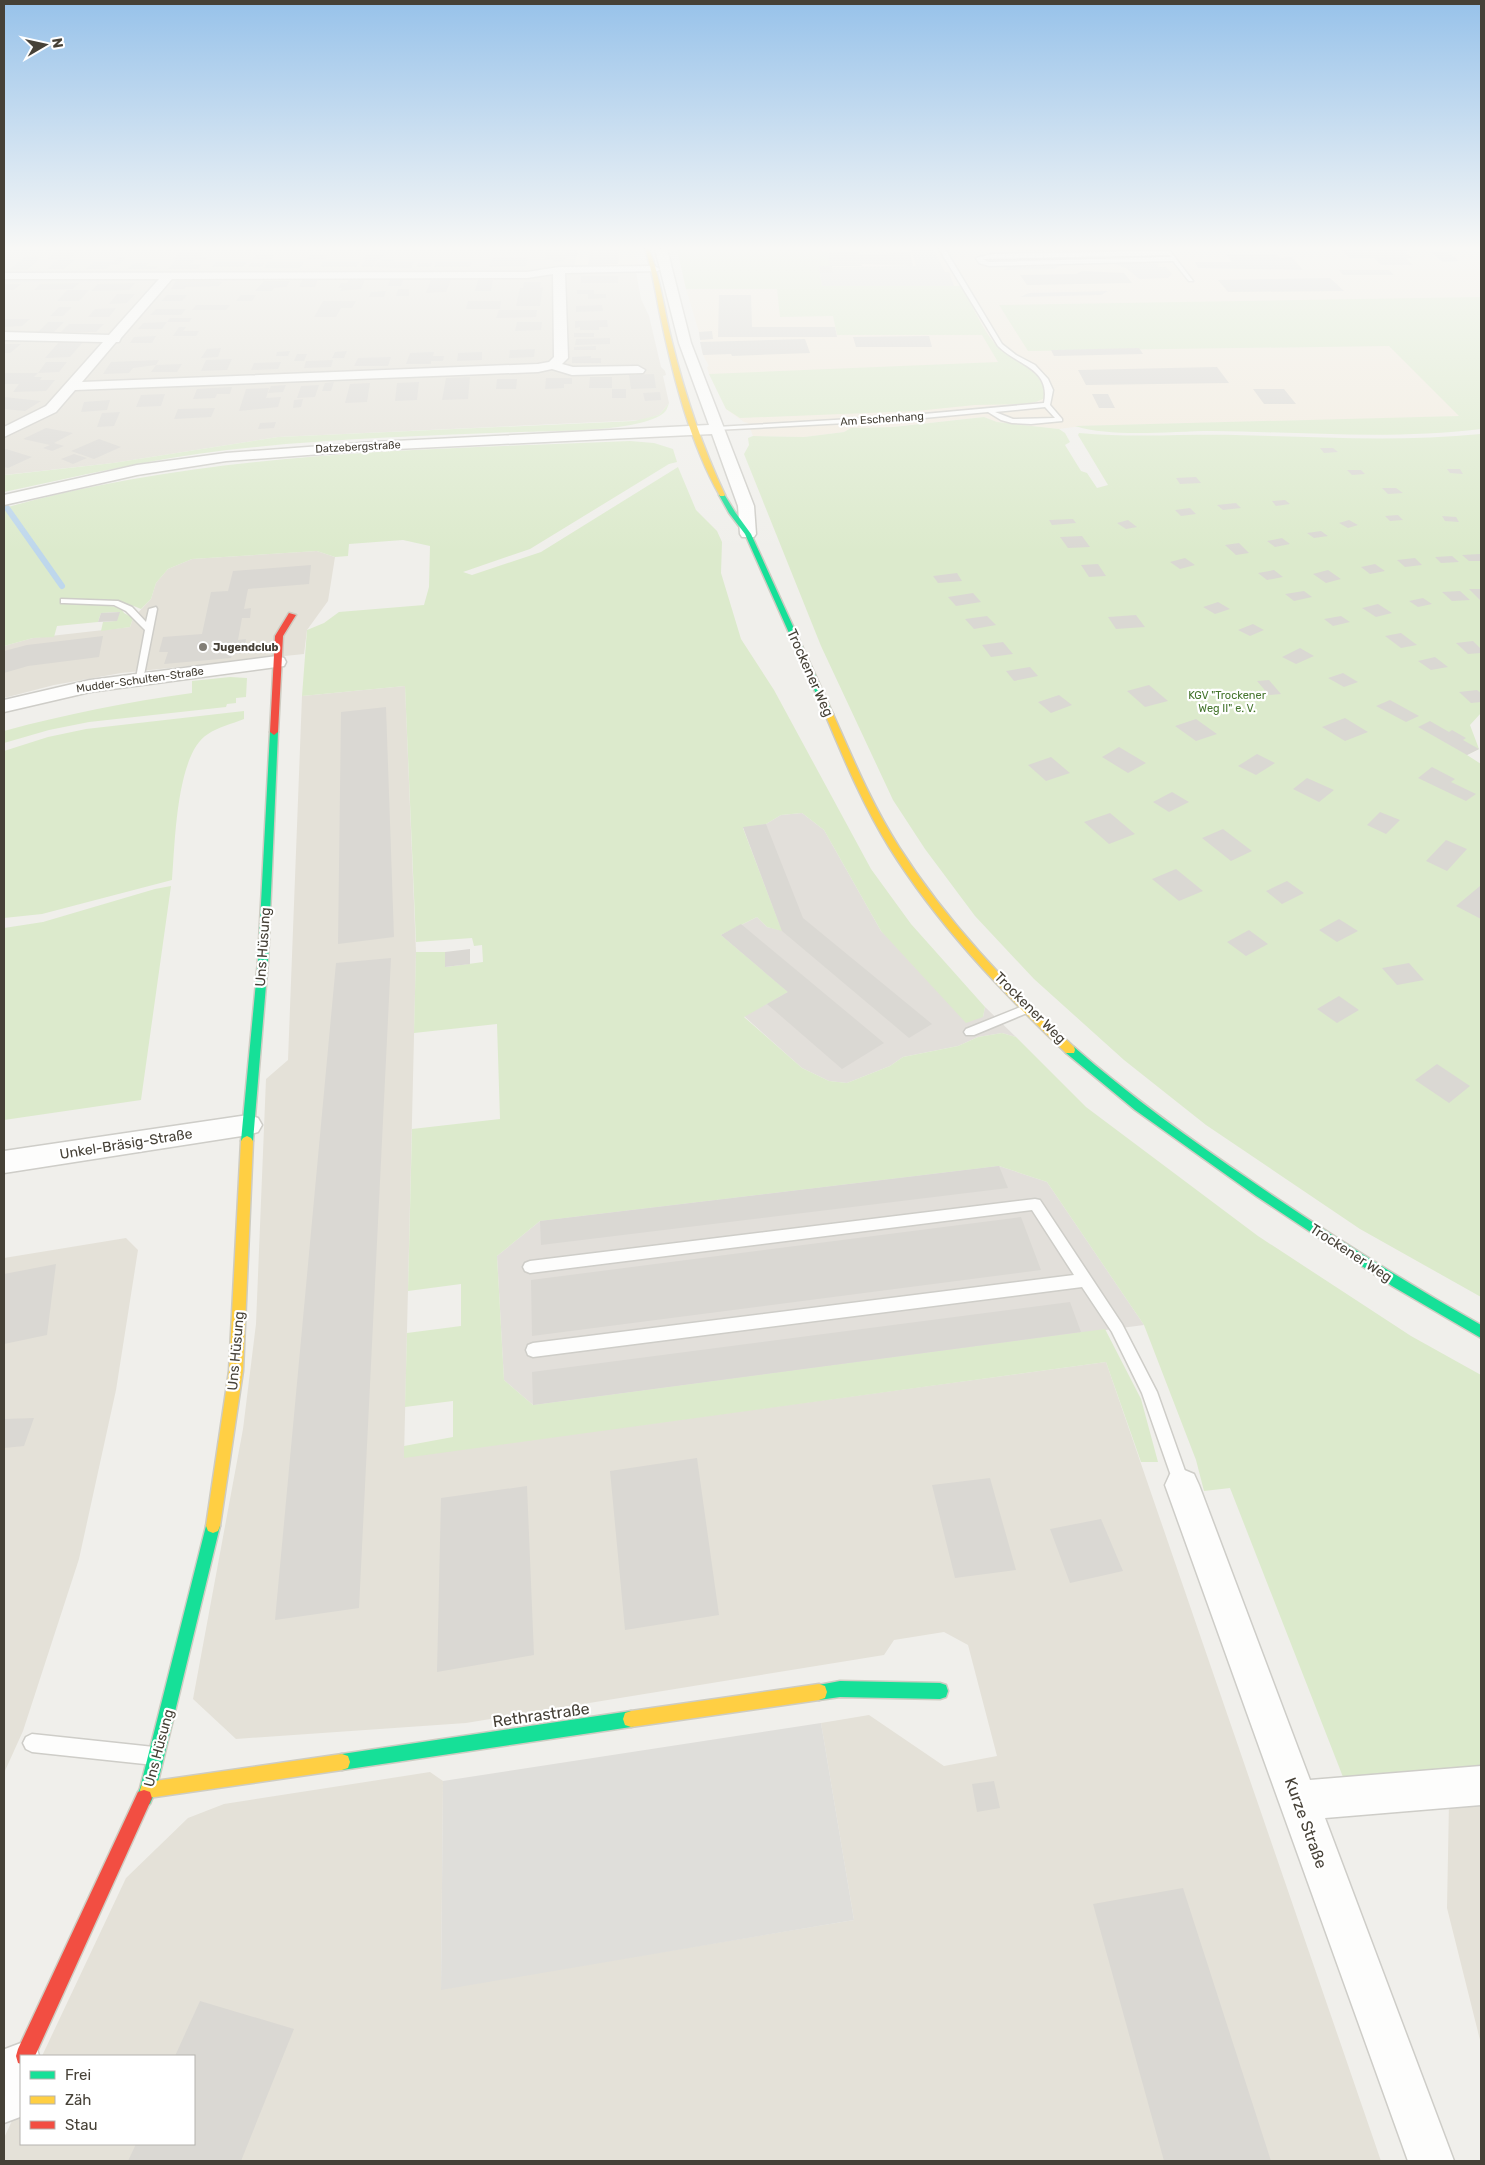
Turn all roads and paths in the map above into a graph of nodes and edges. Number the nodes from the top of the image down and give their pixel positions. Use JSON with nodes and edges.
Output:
{"nodes":[{"id":1,"x":104,"y":350,"type":"edge"},
{"id":2,"x":561,"y":350,"type":"edge"},
{"id":3,"x":672,"y":350,"type":"edge"},
{"id":4,"x":688,"y":350,"type":"edge"},
{"id":5,"x":1009,"y":350,"type":"edge"},
{"id":6,"x":553,"y":365,"type":"junction"},
{"id":7,"x":638,"y":370,"type":"dead end"},
{"id":8,"x":72,"y":386,"type":"junction"},
{"id":9,"x":1047,"y":405,"type":"junction"},
{"id":10,"x":988,"y":409,"type":"junction"},
{"id":11,"x":717,"y":429,"type":"junction"},
{"id":12,"x":696,"y":430,"type":"junction"},
{"id":13,"x":4,"y":433,"type":"edge"},
{"id":14,"x":4,"y":500,"type":"edge"},
{"id":15,"x":748,"y":534,"type":"junction"},
{"id":16,"x":64,"y":601,"type":"dead end"},
{"id":17,"x":153,"y":609,"type":"dead end"},
{"id":18,"x":292,"y":615,"type":"dead end"},
{"id":19,"x":148,"y":629,"type":"junction"},
{"id":20,"x":277,"y":662,"type":"junction"},
{"id":21,"x":140,"y":678,"type":"junction"},
{"id":22,"x":4,"y":706,"type":"edge"},
{"id":23,"x":1028,"y":1008,"type":"junction"},
{"id":24,"x":970,"y":1032,"type":"dead end"},
{"id":25,"x":248,"y":1125,"type":"junction"},
{"id":26,"x":4,"y":1162,"type":"edge"},
{"id":27,"x":530,"y":1267,"type":"dead end"},
{"id":28,"x":1086,"y":1280,"type":"junction"},
{"id":29,"x":1481,"y":1332,"type":"edge"},
{"id":30,"x":533,"y":1350,"type":"dead end"},
{"id":31,"x":1182,"y":1485,"type":"joint"},
{"id":32,"x":940,"y":1691,"type":"dead end"},
{"id":33,"x":32,"y":1743,"type":"dead end"},
{"id":34,"x":157,"y":1757,"type":"junction"},
{"id":35,"x":1481,"y":1786,"type":"edge"},
{"id":36,"x":148,"y":1790,"type":"junction"},
{"id":37,"x":1297,"y":1801,"type":"junction"},
{"id":38,"x":25,"y":2055,"type":"edge"},
{"id":39,"x":20,"y":2067,"type":"edge"},
{"id":40,"x":4,"y":2102,"type":"edge"},
{"id":41,"x":1431,"y":2161,"type":"edge"}],
"edges":[{"from":1,"to":8,"type":"street"},
{"from":2,"to":6,"type":"street"},
{"from":3,"to":12,"type":"street","name":"Trockener Weg"},
{"from":4,"to":11,"type":"street","name":"Trockener Weg"},
{"from":5,"to":9,"type":"lane"},
{"from":6,"to":7,"type":"street"},
{"from":6,"to":8,"type":"street"},
{"from":8,"to":13,"type":"street"},
{"from":9,"to":10,"type":"lane","name":"Am Eschenhang"},
{"from":9,"to":10,"type":"lane"},
{"from":10,"to":11,"type":"lane","name":"Am Eschenhang"},
{"from":11,"to":12,"type":"street","name":"Datzebergstraße"},
{"from":11,"to":15,"type":"street","name":"Trockener Weg"},
{"from":12,"to":14,"type":"street","name":"Datzebergstraße"},
{"from":12,"to":15,"type":"street","name":"Trockener Weg"},
{"from":15,"to":23,"type":"street","name":"Trockener Weg"},
{"from":16,"to":19,"type":"lane"},
{"from":17,"to":19,"type":"lane"},
{"from":18,"to":20,"type":"street","name":"Uns Hüsung"},
{"from":19,"to":21,"type":"lane"},
{"from":20,"to":21,"type":"street","name":"Mudder-Schulten-Straße"},
{"from":20,"to":25,"type":"street","name":"Uns Hüsung"},
{"from":21,"to":22,"type":"street","name":"Mudder-Schulten-Straße"},
{"from":23,"to":24,"type":"lane"},
{"from":23,"to":29,"type":"street","name":"Trockener Weg"},
{"from":25,"to":26,"type":"street","name":"Unkel-Bräsig-Straße"},
{"from":25,"to":34,"type":"street","name":"Uns Hüsung"},
{"from":27,"to":28,"type":"lane"},
{"from":28,"to":30,"type":"lane"},
{"from":28,"to":31,"type":"lane"},
{"from":31,"to":37,"type":"street","name":"Kurze Straße"},
{"from":32,"to":36,"type":"street","name":"Rethrastraße"},
{"from":33,"to":34,"type":"lane"},
{"from":34,"to":36,"type":"street","name":"Uns Hüsung"},
{"from":35,"to":37,"type":"street"},
{"from":36,"to":38,"type":"street","name":"Uns Hüsung"},
{"from":37,"to":41,"type":"street","name":"Kurze Straße"},
{"from":39,"to":40,"type":"street"}]}
